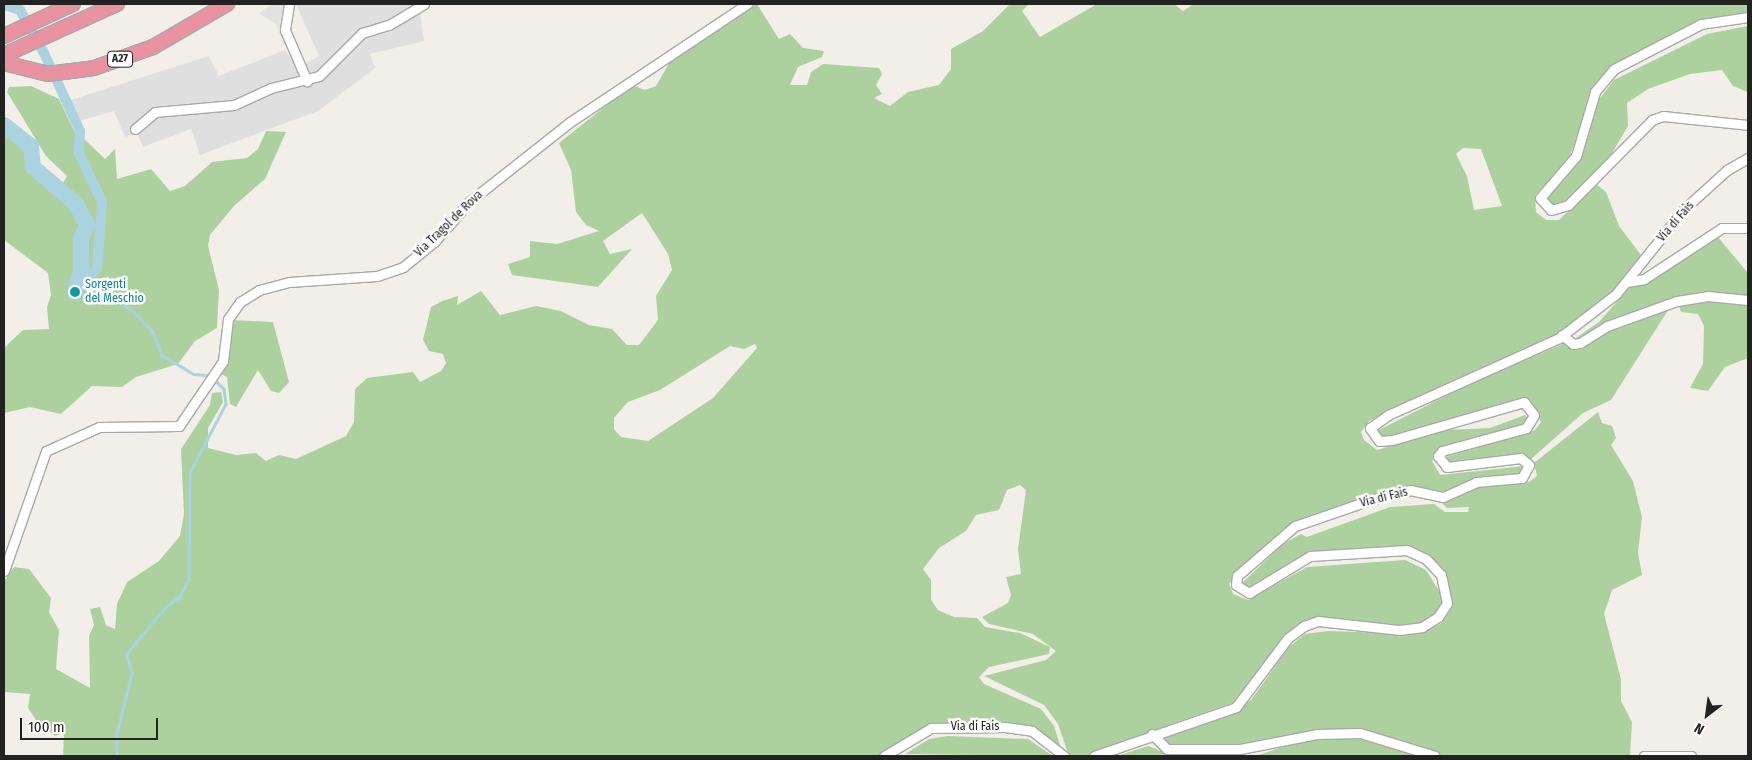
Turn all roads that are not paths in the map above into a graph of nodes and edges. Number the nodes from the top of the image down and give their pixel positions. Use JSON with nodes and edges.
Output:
{"nodes":[{"id":1,"x":73,"y":4,"type":"edge"},
{"id":2,"x":116,"y":4,"type":"edge"},
{"id":3,"x":227,"y":4,"type":"edge"},
{"id":4,"x":289,"y":4,"type":"edge"},
{"id":5,"x":424,"y":4,"type":"edge"},
{"id":6,"x":747,"y":4,"type":"edge"},
{"id":7,"x":1748,"y":18,"type":"edge"},
{"id":8,"x":4,"y":36,"type":"edge"},
{"id":9,"x":4,"y":55,"type":"edge"},
{"id":10,"x":4,"y":63,"type":"edge"},
{"id":11,"x":307,"y":81,"type":"junction"},
{"id":12,"x":1748,"y":125,"type":"edge"},
{"id":13,"x":135,"y":129,"type":"dead end"},
{"id":14,"x":1748,"y":158,"type":"edge"},
{"id":15,"x":1748,"y":228,"type":"edge"},
{"id":16,"x":1626,"y":282,"type":"junction"},
{"id":17,"x":1748,"y":300,"type":"edge"},
{"id":18,"x":1562,"y":335,"type":"junction"},
{"id":19,"x":4,"y":571,"type":"edge"},
{"id":20,"x":1152,"y":734,"type":"junction"},
{"id":21,"x":884,"y":756,"type":"edge"},
{"id":22,"x":1064,"y":756,"type":"edge"},
{"id":23,"x":1094,"y":756,"type":"edge"},
{"id":24,"x":1435,"y":756,"type":"edge"},
{"id":25,"x":1644,"y":756,"type":"edge"},
{"id":26,"x":1691,"y":756,"type":"edge"}],
"edges":[{"from":1,"to":8,"type":"highway"},
{"from":2,"to":9,"type":"highway"},
{"from":3,"to":10,"type":"highway","number":"A27"},
{"from":4,"to":11,"type":"street"},
{"from":5,"to":11,"type":"street"},
{"from":6,"to":19,"type":"street","name":"Via Tragol de Rova"},
{"from":7,"to":12,"type":"street"},
{"from":11,"to":13,"type":"street"},
{"from":14,"to":16,"type":"street","name":"Via di Fais"},
{"from":15,"to":16,"type":"street"},
{"from":16,"to":18,"type":"street","name":"Via di Fais"},
{"from":17,"to":18,"type":"street"},
{"from":18,"to":20,"type":"street","name":"Via di Fais"},
{"from":20,"to":23,"type":"street","name":"Via di Fais"},
{"from":20,"to":24,"type":"street"},
{"from":21,"to":22,"type":"street","name":"Via di Fais"},
{"from":25,"to":26,"type":"street"}]}
